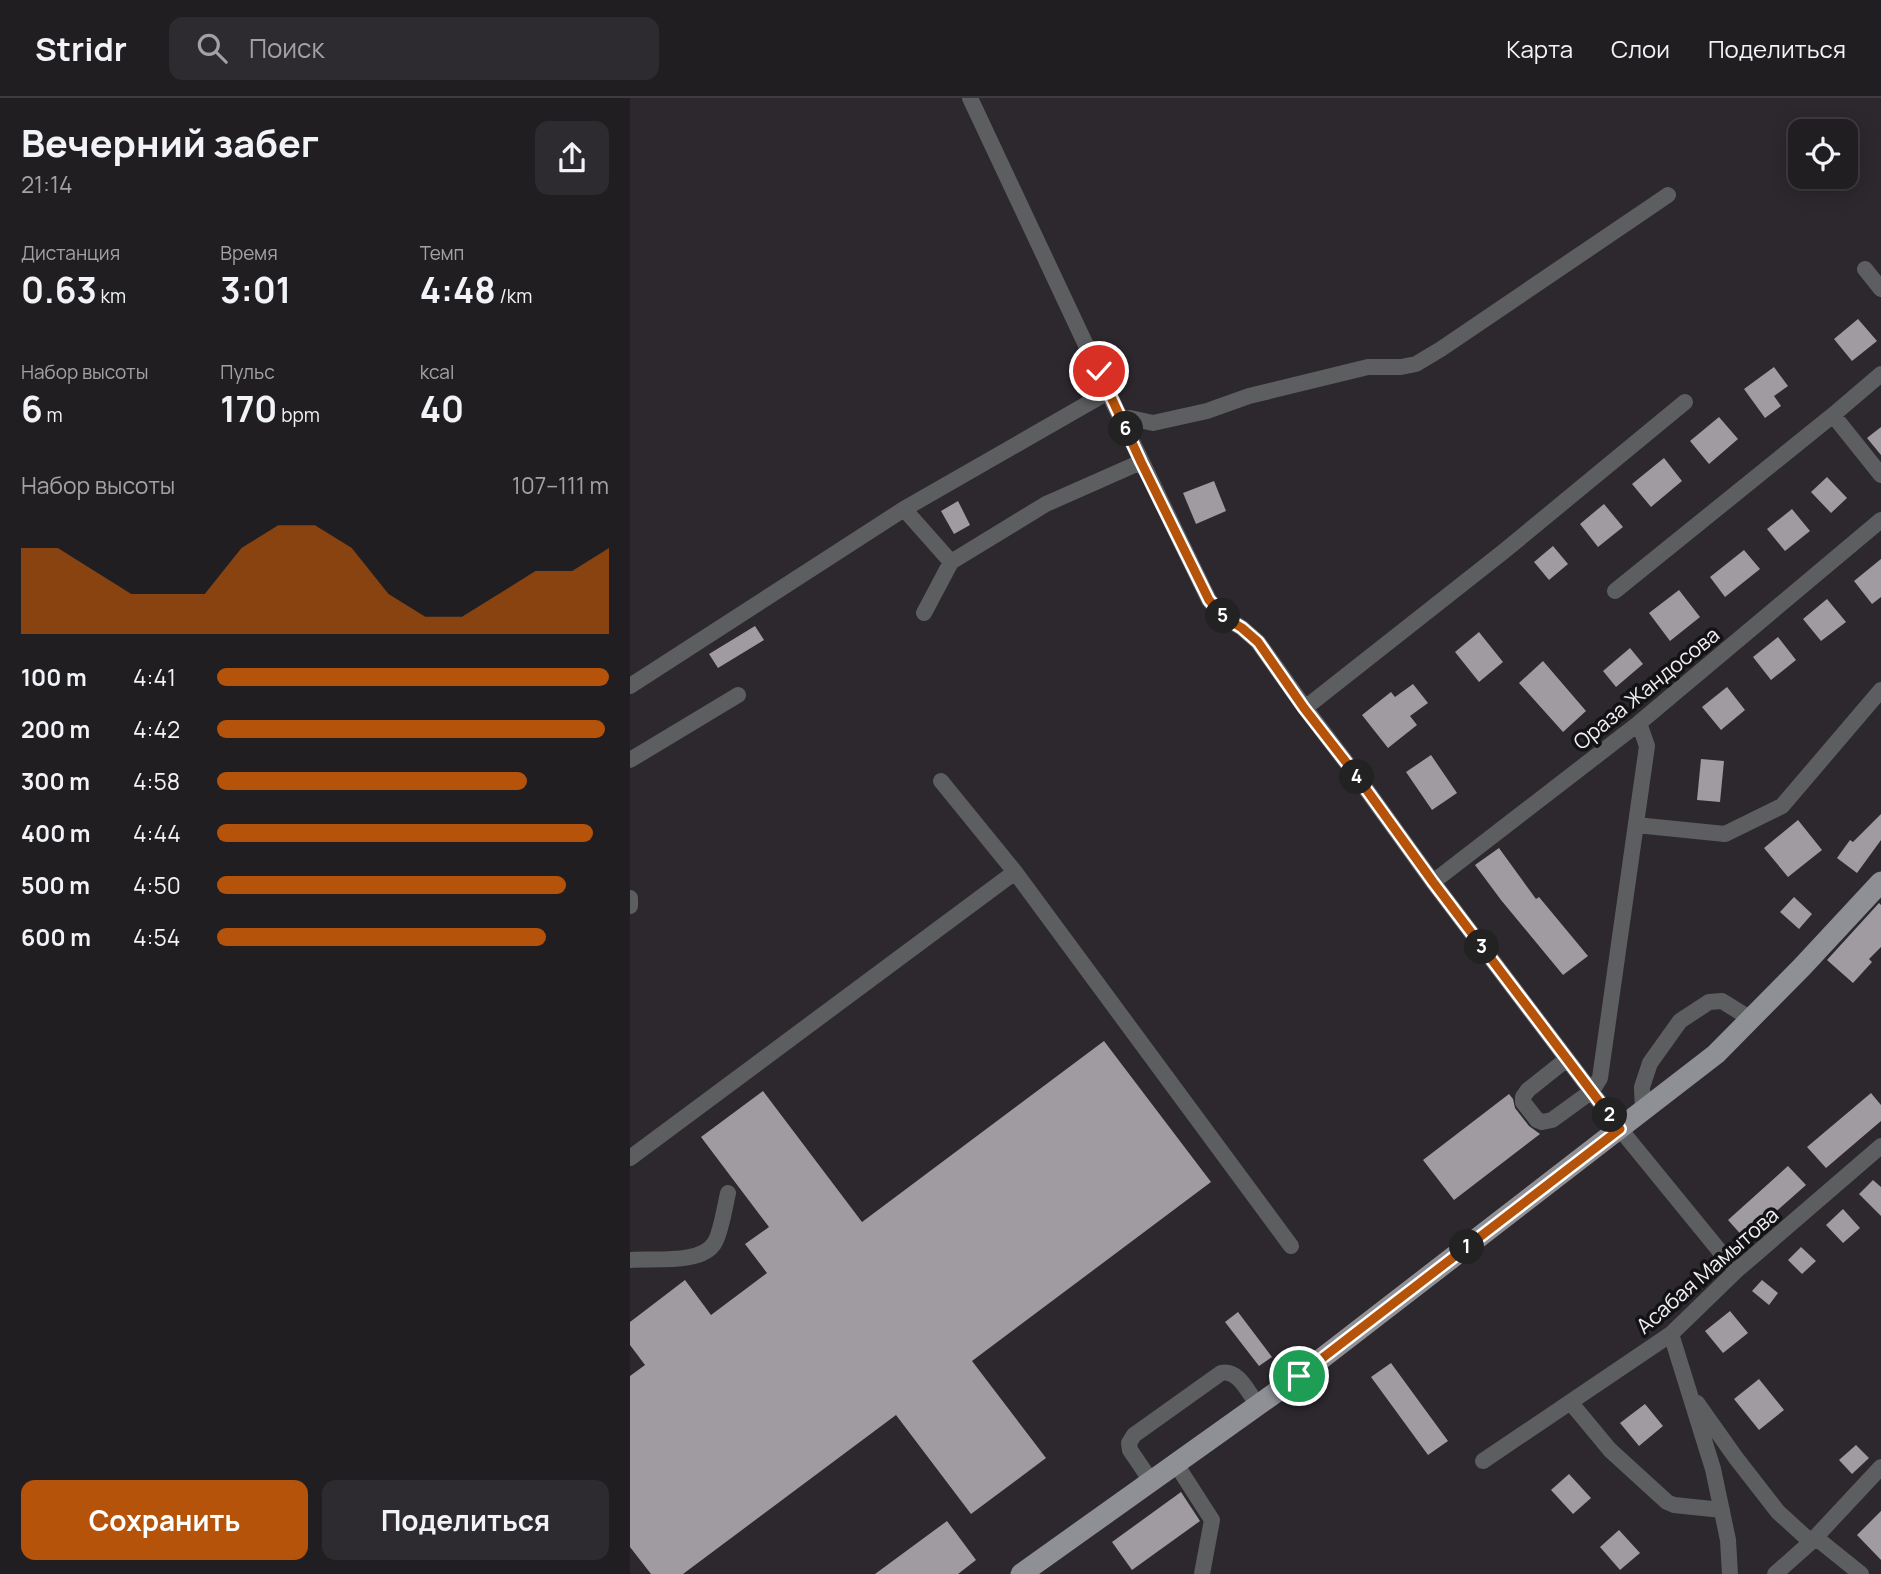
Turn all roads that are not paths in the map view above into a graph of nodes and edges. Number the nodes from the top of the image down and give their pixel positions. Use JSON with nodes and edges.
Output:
{"nodes":[{"id":1,"x":970,"y":98,"type":"edge"},
{"id":2,"x":1668,"y":195,"type":"dead end"},
{"id":3,"x":1865,"y":269,"type":"dead end"},
{"id":4,"x":1881,"y":289,"type":"edge"},
{"id":5,"x":1881,"y":374,"type":"edge"},
{"id":6,"x":1108,"y":392,"type":"junction"},
{"id":7,"x":1685,"y":402,"type":"dead end"},
{"id":8,"x":1833,"y":415,"type":"junction"},
{"id":9,"x":1122,"y":420,"type":"junction"},
{"id":10,"x":1141,"y":462,"type":"junction"},
{"id":11,"x":1881,"y":475,"type":"edge"},
{"id":12,"x":905,"y":509,"type":"junction"},
{"id":13,"x":1881,"y":520,"type":"edge"},
{"id":14,"x":951,"y":562,"type":"junction"},
{"id":15,"x":1615,"y":591,"type":"dead end"},
{"id":16,"x":924,"y":613,"type":"dead end"},
{"id":17,"x":630,"y":686,"type":"edge"},
{"id":18,"x":1881,"y":690,"type":"edge"},
{"id":19,"x":738,"y":695,"type":"dead end"},
{"id":20,"x":1304,"y":708,"type":"junction"},
{"id":21,"x":1639,"y":723,"type":"junction"},
{"id":22,"x":630,"y":760,"type":"edge"},
{"id":23,"x":941,"y":781,"type":"dead end"},
{"id":24,"x":1636,"y":825,"type":"junction"},
{"id":25,"x":1015,"y":872,"type":"junction"},
{"id":26,"x":1433,"y":882,"type":"junction"},
{"id":27,"x":1881,"y":882,"type":"edge"},
{"id":28,"x":630,"y":898,"type":"edge"},
{"id":29,"x":630,"y":906,"type":"edge"},
{"id":30,"x":1751,"y":1019,"type":"junction"},
{"id":31,"x":1567,"y":1059,"type":"junction"},
{"id":32,"x":1592,"y":1091,"type":"junction"},
{"id":33,"x":1643,"y":1112,"type":"junction"},
{"id":34,"x":1620,"y":1129,"type":"junction"},
{"id":35,"x":1881,"y":1146,"type":"edge"},
{"id":36,"x":630,"y":1158,"type":"edge"},
{"id":37,"x":728,"y":1193,"type":"dead end"},
{"id":38,"x":1291,"y":1246,"type":"dead end"},
{"id":39,"x":630,"y":1260,"type":"edge"},
{"id":40,"x":1736,"y":1271,"type":"junction"},
{"id":41,"x":1671,"y":1334,"type":"junction"},
{"id":42,"x":1690,"y":1393,"type":"junction"},
{"id":43,"x":1570,"y":1403,"type":"junction"},
{"id":44,"x":1258,"y":1405,"type":"junction"},
{"id":45,"x":1483,"y":1461,"type":"dead end"},
{"id":46,"x":1176,"y":1464,"type":"junction"},
{"id":47,"x":1881,"y":1467,"type":"edge"},
{"id":48,"x":1151,"y":1481,"type":"junction"},
{"id":49,"x":1722,"y":1510,"type":"junction"},
{"id":50,"x":1813,"y":1539,"type":"junction"},
{"id":51,"x":1021,"y":1574,"type":"edge"},
{"id":52,"x":1202,"y":1574,"type":"edge"},
{"id":53,"x":1730,"y":1574,"type":"edge"},
{"id":54,"x":1775,"y":1574,"type":"edge"},
{"id":55,"x":1861,"y":1574,"type":"edge"}],
"edges":[{"from":1,"to":6,"type":"street"},
{"from":2,"to":9,"type":"street"},
{"from":3,"to":4,"type":"street"},
{"from":5,"to":8,"type":"street"},
{"from":6,"to":9,"type":"street"},
{"from":6,"to":12,"type":"street"},
{"from":7,"to":20,"type":"street"},
{"from":8,"to":11,"type":"street"},
{"from":8,"to":15,"type":"street"},
{"from":9,"to":10,"type":"street"},
{"from":10,"to":14,"type":"street"},
{"from":10,"to":20,"type":"street"},
{"from":12,"to":14,"type":"street"},
{"from":12,"to":17,"type":"street"},
{"from":13,"to":21,"type":"street","name":"Ораза Жандосова"},
{"from":14,"to":16,"type":"street"},
{"from":18,"to":24,"type":"street"},
{"from":19,"to":22,"type":"street"},
{"from":20,"to":26,"type":"street"},
{"from":21,"to":24,"type":"street"},
{"from":21,"to":26,"type":"street","name":"Ораза Жандосова"},
{"from":23,"to":25,"type":"street"},
{"from":24,"to":32,"type":"street"},
{"from":25,"to":36,"type":"street"},
{"from":25,"to":38,"type":"street"},
{"from":26,"to":31,"type":"street"},
{"from":27,"to":30,"type":"main road"},
{"from":28,"to":29,"type":"street"},
{"from":30,"to":33,"type":"main road"},
{"from":30,"to":33,"type":"street"},
{"from":31,"to":32,"type":"street"},
{"from":31,"to":32,"type":"street"},
{"from":32,"to":34,"type":"street"},
{"from":33,"to":34,"type":"main road"},
{"from":34,"to":40,"type":"street"},
{"from":34,"to":44,"type":"main road"},
{"from":35,"to":40,"type":"street","name":"Асабая Мамытова"},
{"from":37,"to":39,"type":"street"},
{"from":40,"to":41,"type":"street","name":"Асабая Мамытова"},
{"from":41,"to":42,"type":"street"},
{"from":41,"to":43,"type":"street","name":"Асабая Мамытова"},
{"from":42,"to":49,"type":"street"},
{"from":42,"to":50,"type":"street"},
{"from":43,"to":45,"type":"street","name":"Асабая Мамытова"},
{"from":43,"to":49,"type":"street"},
{"from":44,"to":46,"type":"main road"},
{"from":44,"to":48,"type":"street"},
{"from":46,"to":48,"type":"main road"},
{"from":46,"to":52,"type":"street"},
{"from":47,"to":50,"type":"street"},
{"from":48,"to":51,"type":"main road"},
{"from":49,"to":53,"type":"street"},
{"from":50,"to":54,"type":"street"},
{"from":50,"to":55,"type":"street"}]}
